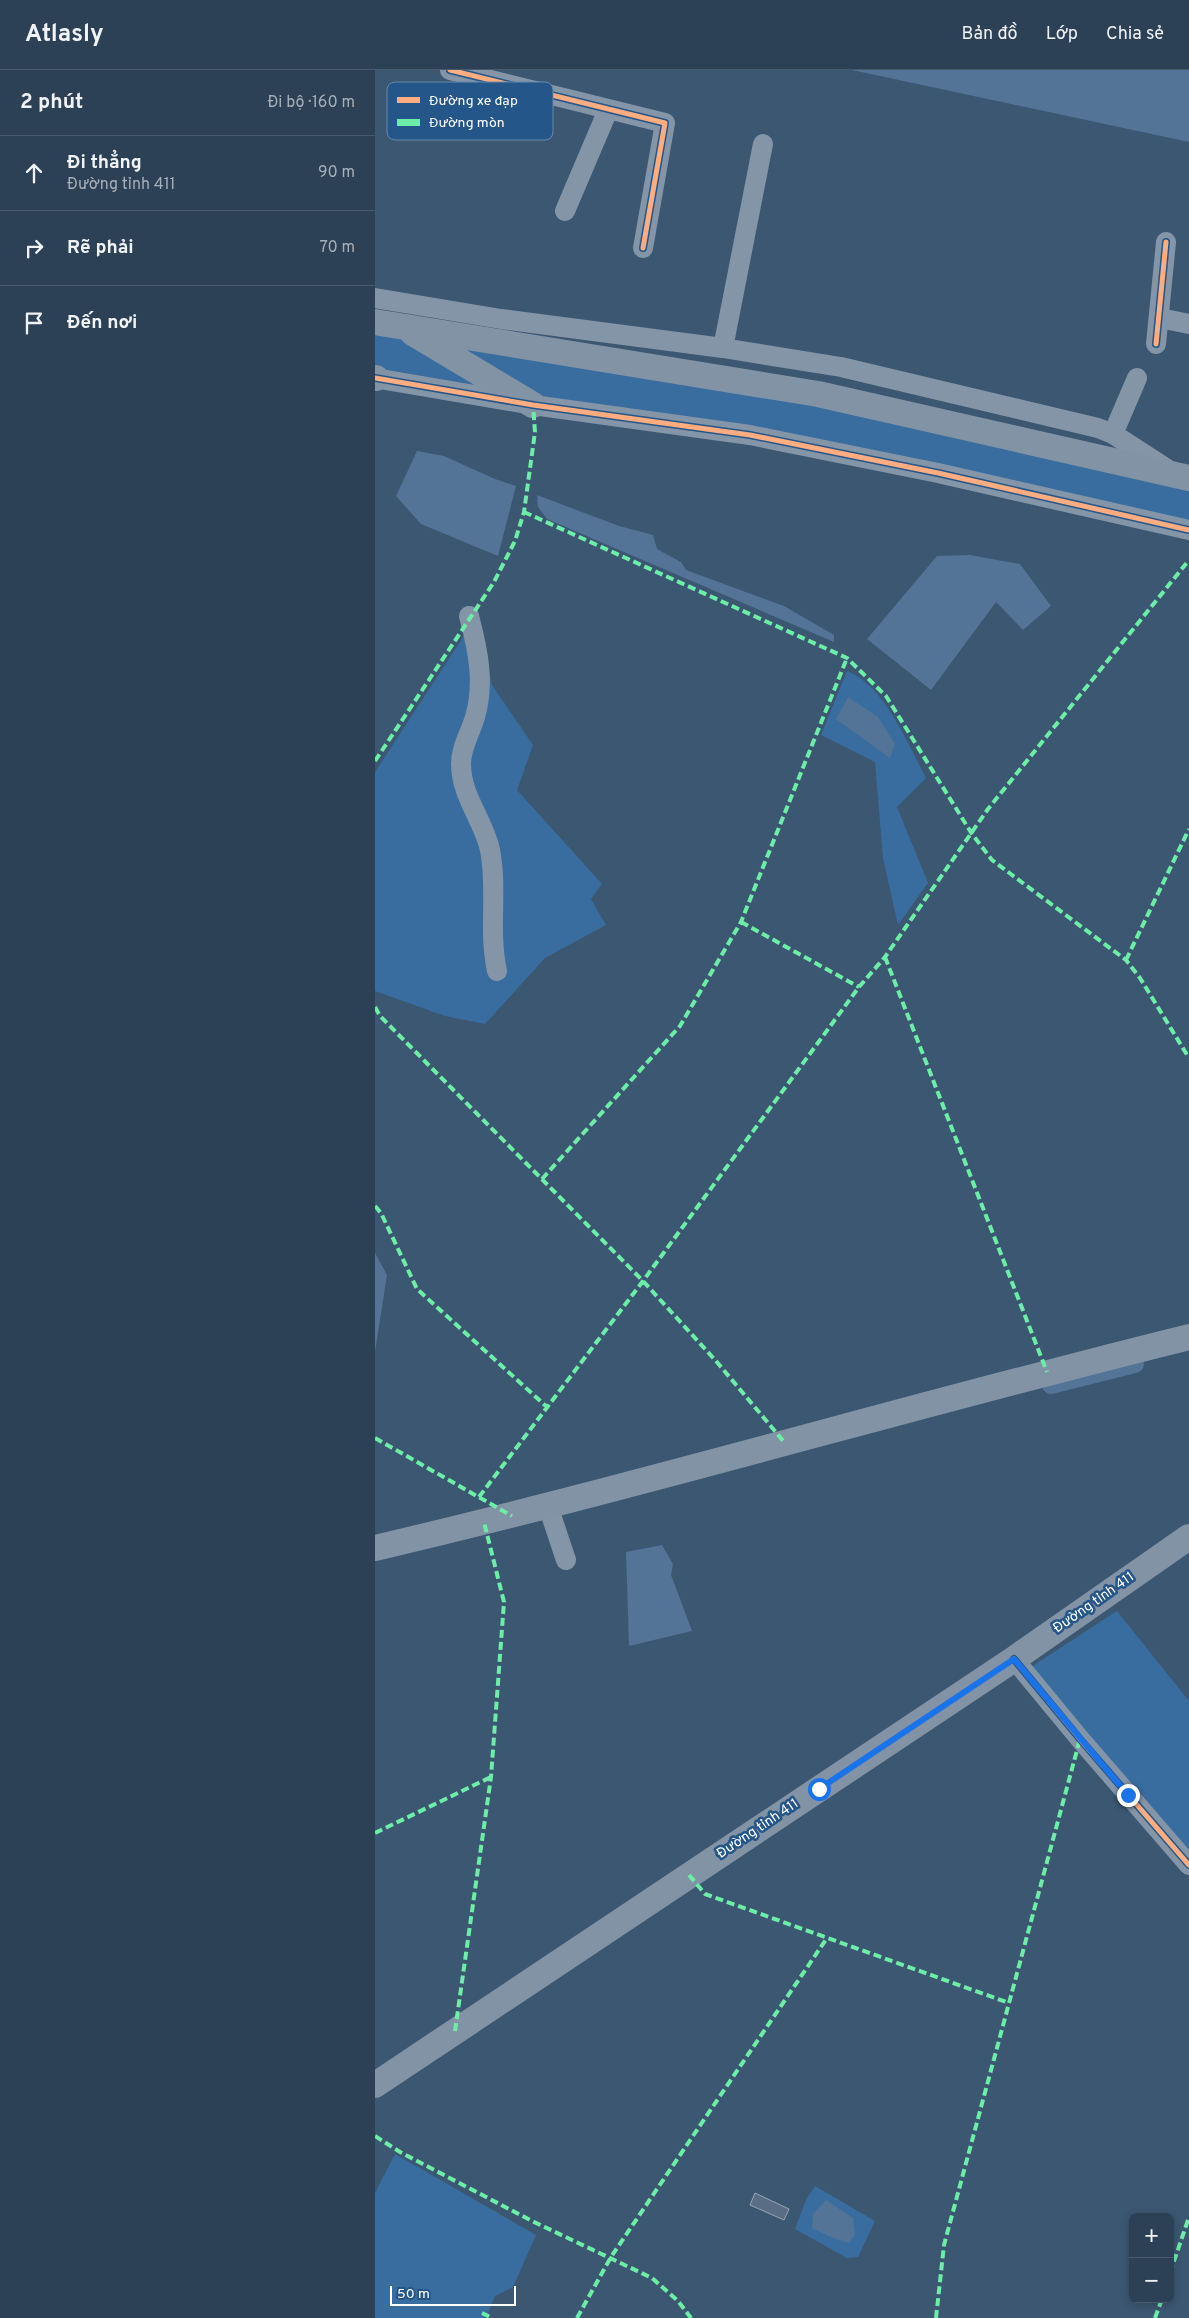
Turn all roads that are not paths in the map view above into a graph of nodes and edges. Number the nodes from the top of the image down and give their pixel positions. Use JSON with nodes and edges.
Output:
{"nodes":[{"id":1,"x":450,"y":70,"type":"edge"},
{"id":2,"x":497,"y":82,"type":"edge"},
{"id":3,"x":553,"y":96,"type":"edge"},
{"id":4,"x":608,"y":110,"type":"junction"},
{"id":5,"x":763,"y":144,"type":"dead end"},
{"id":6,"x":565,"y":211,"type":"dead end"},
{"id":7,"x":1166,"y":242,"type":"dead end"},
{"id":8,"x":643,"y":248,"type":"dead end"},
{"id":9,"x":375,"y":298,"type":"edge"},
{"id":10,"x":1160,"y":318,"type":"junction"},
{"id":11,"x":375,"y":322,"type":"edge"},
{"id":12,"x":1189,"y":324,"type":"edge"},
{"id":13,"x":401,"y":327,"type":"junction"},
{"id":14,"x":1156,"y":344,"type":"dead end"},
{"id":15,"x":723,"y":348,"type":"junction"},
{"id":16,"x":375,"y":378,"type":"edge"},
{"id":17,"x":1137,"y":378,"type":"dead end"},
{"id":18,"x":533,"y":405,"type":"junction"},
{"id":19,"x":1113,"y":434,"type":"junction"},
{"id":20,"x":1182,"y":476,"type":"edge"},
{"id":21,"x":1189,"y":530,"type":"edge"},
{"id":22,"x":469,"y":616,"type":"dead end"},
{"id":23,"x":497,"y":971,"type":"dead end"},
{"id":24,"x":1189,"y":1337,"type":"edge"},
{"id":25,"x":550,"y":1514,"type":"junction"},
{"id":26,"x":1189,"y":1537,"type":"edge"},
{"id":27,"x":375,"y":1548,"type":"edge"},
{"id":28,"x":566,"y":1560,"type":"dead end"},
{"id":29,"x":1014,"y":1659,"type":"junction"},
{"id":30,"x":1189,"y":1865,"type":"edge"},
{"id":31,"x":375,"y":2085,"type":"edge"}],
"edges":[{"from":1,"to":2,"type":"street"},
{"from":3,"to":4,"type":"street"},
{"from":4,"to":6,"type":"street"},
{"from":4,"to":8,"type":"street"},
{"from":5,"to":15,"type":"street"},
{"from":7,"to":10,"type":"street"},
{"from":9,"to":15,"type":"street"},
{"from":10,"to":12,"type":"street"},
{"from":10,"to":14,"type":"street"},
{"from":11,"to":13,"type":"main road"},
{"from":13,"to":18,"type":"main road"},
{"from":13,"to":20,"type":"main road"},
{"from":15,"to":19,"type":"street"},
{"from":16,"to":18,"type":"street"},
{"from":17,"to":19,"type":"street"},
{"from":18,"to":21,"type":"street"},
{"from":19,"to":20,"type":"street"},
{"from":22,"to":23,"type":"street"},
{"from":24,"to":25,"type":"main road"},
{"from":25,"to":27,"type":"main road"},
{"from":25,"to":28,"type":"street"},
{"from":26,"to":29,"type":"main road","name":"Đường tỉnh 411"},
{"from":29,"to":30,"type":"street"},
{"from":29,"to":31,"type":"main road","name":"Đường tỉnh 411"}]}
